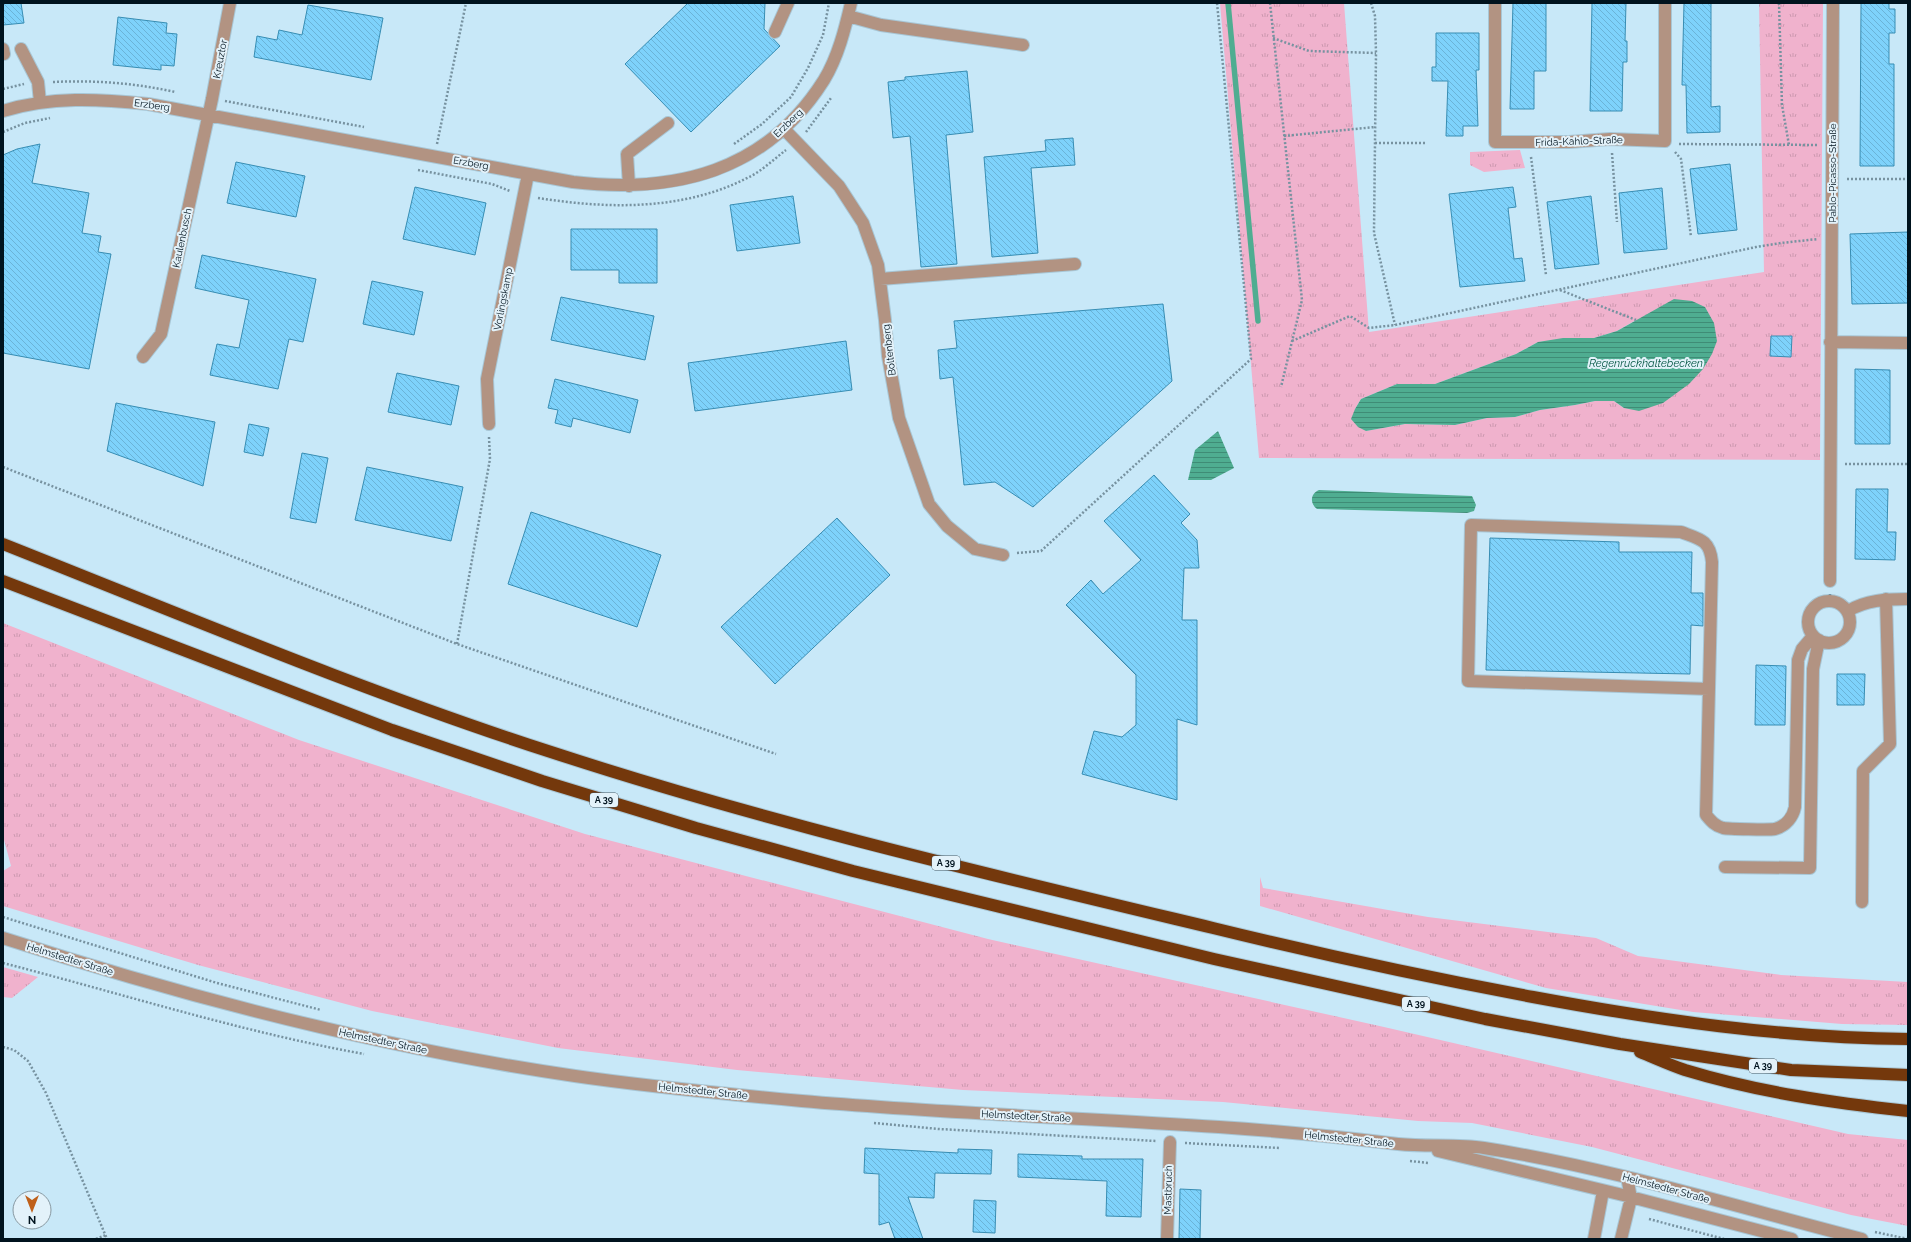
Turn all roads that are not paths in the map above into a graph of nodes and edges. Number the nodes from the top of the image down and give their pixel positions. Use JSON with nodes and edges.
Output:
{"nodes":[{"id":1,"x":230,"y":3,"type":"edge"},
{"id":2,"x":788,"y":3,"type":"edge"},
{"id":3,"x":851,"y":3,"type":"edge"},
{"id":4,"x":1495,"y":3,"type":"edge"},
{"id":5,"x":1665,"y":3,"type":"edge"},
{"id":6,"x":1833,"y":3,"type":"edge"},
{"id":7,"x":848,"y":16,"type":"junction"},
{"id":8,"x":775,"y":32,"type":"dead end"},
{"id":9,"x":1023,"y":45,"type":"dead end"},
{"id":10,"x":22,"y":49,"type":"dead end"},
{"id":11,"x":40,"y":102,"type":"junction"},
{"id":12,"x":3,"y":111,"type":"edge"},
{"id":13,"x":209,"y":114,"type":"junction"},
{"id":14,"x":668,"y":123,"type":"dead end"},
{"id":15,"x":784,"y":129,"type":"junction"},
{"id":16,"x":528,"y":174,"type":"junction"},
{"id":17,"x":629,"y":186,"type":"junction"},
{"id":18,"x":1075,"y":264,"type":"dead end"},
{"id":19,"x":880,"y":279,"type":"junction"},
{"id":20,"x":1830,"y":342,"type":"junction"},
{"id":21,"x":1908,"y":343,"type":"edge"},
{"id":22,"x":143,"y":357,"type":"dead end"},
{"id":23,"x":489,"y":424,"type":"road end"},
{"id":24,"x":3,"y":544,"type":"edge"},
{"id":25,"x":1003,"y":555,"type":"road end"},
{"id":26,"x":1830,"y":581,"type":"dead end"},
{"id":27,"x":8,"y":583,"type":"edge"},
{"id":28,"x":1886,"y":599,"type":"junction"},
{"id":29,"x":1908,"y":599,"type":"edge"},
{"id":30,"x":1848,"y":611,"type":"junction"},
{"id":31,"x":1816,"y":638,"type":"junction"},
{"id":32,"x":1709,"y":690,"type":"junction"},
{"id":33,"x":1725,"y":867,"type":"dead end"},
{"id":34,"x":1862,"y":902,"type":"dead end"},
{"id":35,"x":3,"y":938,"type":"edge"},
{"id":36,"x":1908,"y":1039,"type":"edge"},
{"id":37,"x":1620,"y":1044,"type":"junction"},
{"id":38,"x":1908,"y":1075,"type":"edge"},
{"id":39,"x":1908,"y":1111,"type":"edge"},
{"id":40,"x":1170,"y":1142,"type":"road end"},
{"id":41,"x":1419,"y":1146,"type":"junction"},
{"id":42,"x":1628,"y":1177,"type":"junction"},
{"id":43,"x":1603,"y":1191,"type":"junction"},
{"id":44,"x":1630,"y":1198,"type":"junction"},
{"id":45,"x":1167,"y":1239,"type":"edge"},
{"id":46,"x":1594,"y":1239,"type":"edge"},
{"id":47,"x":1621,"y":1239,"type":"edge"},
{"id":48,"x":1792,"y":1239,"type":"edge"},
{"id":49,"x":1862,"y":1239,"type":"edge"}],
"edges":[{"from":1,"to":13,"type":"street","name":"Kreuztor"},
{"from":2,"to":8,"type":"street"},
{"from":3,"to":7,"type":"street","name":"Erzberg"},
{"from":4,"to":5,"type":"street","name":"Frida-Kahlo-Straße"},
{"from":6,"to":20,"type":"street","name":"Pablo-Picasso-Straße"},
{"from":7,"to":9,"type":"street"},
{"from":7,"to":15,"type":"street","name":"Erzberg"},
{"from":10,"to":11,"type":"street"},
{"from":11,"to":12,"type":"street","name":"Erzberg"},
{"from":11,"to":13,"type":"street","name":"Erzberg"},
{"from":13,"to":16,"type":"street","name":"Erzberg"},
{"from":13,"to":22,"type":"street","name":"Kaulenbusch"},
{"from":14,"to":17,"type":"street"},
{"from":15,"to":17,"type":"street","name":"Erzberg"},
{"from":15,"to":19,"type":"street","name":"Boltenberg"},
{"from":16,"to":17,"type":"street","name":"Erzberg"},
{"from":16,"to":23,"type":"street","name":"Vorlingskamp"},
{"from":18,"to":19,"type":"street"},
{"from":19,"to":25,"type":"street","name":"Boltenberg"},
{"from":20,"to":21,"type":"street"},
{"from":20,"to":26,"type":"street","name":"Pablo-Picasso-Straße"},
{"from":24,"to":36,"type":"highway","number":"A 39"},
{"from":27,"to":37,"type":"highway","number":"A 39"},
{"from":28,"to":29,"type":"street"},
{"from":28,"to":30,"type":"street"},
{"from":28,"to":34,"type":"street"},
{"from":30,"to":31,"type":"street"},
{"from":30,"to":31,"type":"street"},
{"from":31,"to":32,"type":"street"},
{"from":31,"to":33,"type":"street"},
{"from":32,"to":32,"type":"street"},
{"from":35,"to":41,"type":"street","name":"Helmstedter Straße"},
{"from":37,"to":38,"type":"highway","number":"A 39"},
{"from":37,"to":39,"type":"highway"},
{"from":40,"to":45,"type":"street","name":"Mastbruch"},
{"from":41,"to":42,"type":"street","name":"Helmstedter Straße"},
{"from":41,"to":43,"type":"street","name":"Helmstedter Straße"},
{"from":42,"to":43,"type":"street"},
{"from":42,"to":44,"type":"street"},
{"from":42,"to":49,"type":"street","name":"Helmstedter Straße"},
{"from":43,"to":44,"type":"street","name":"Helmstedter Straße"},
{"from":43,"to":46,"type":"street"},
{"from":44,"to":47,"type":"street"},
{"from":44,"to":48,"type":"street","name":"Helmstedter Straße"}]}
